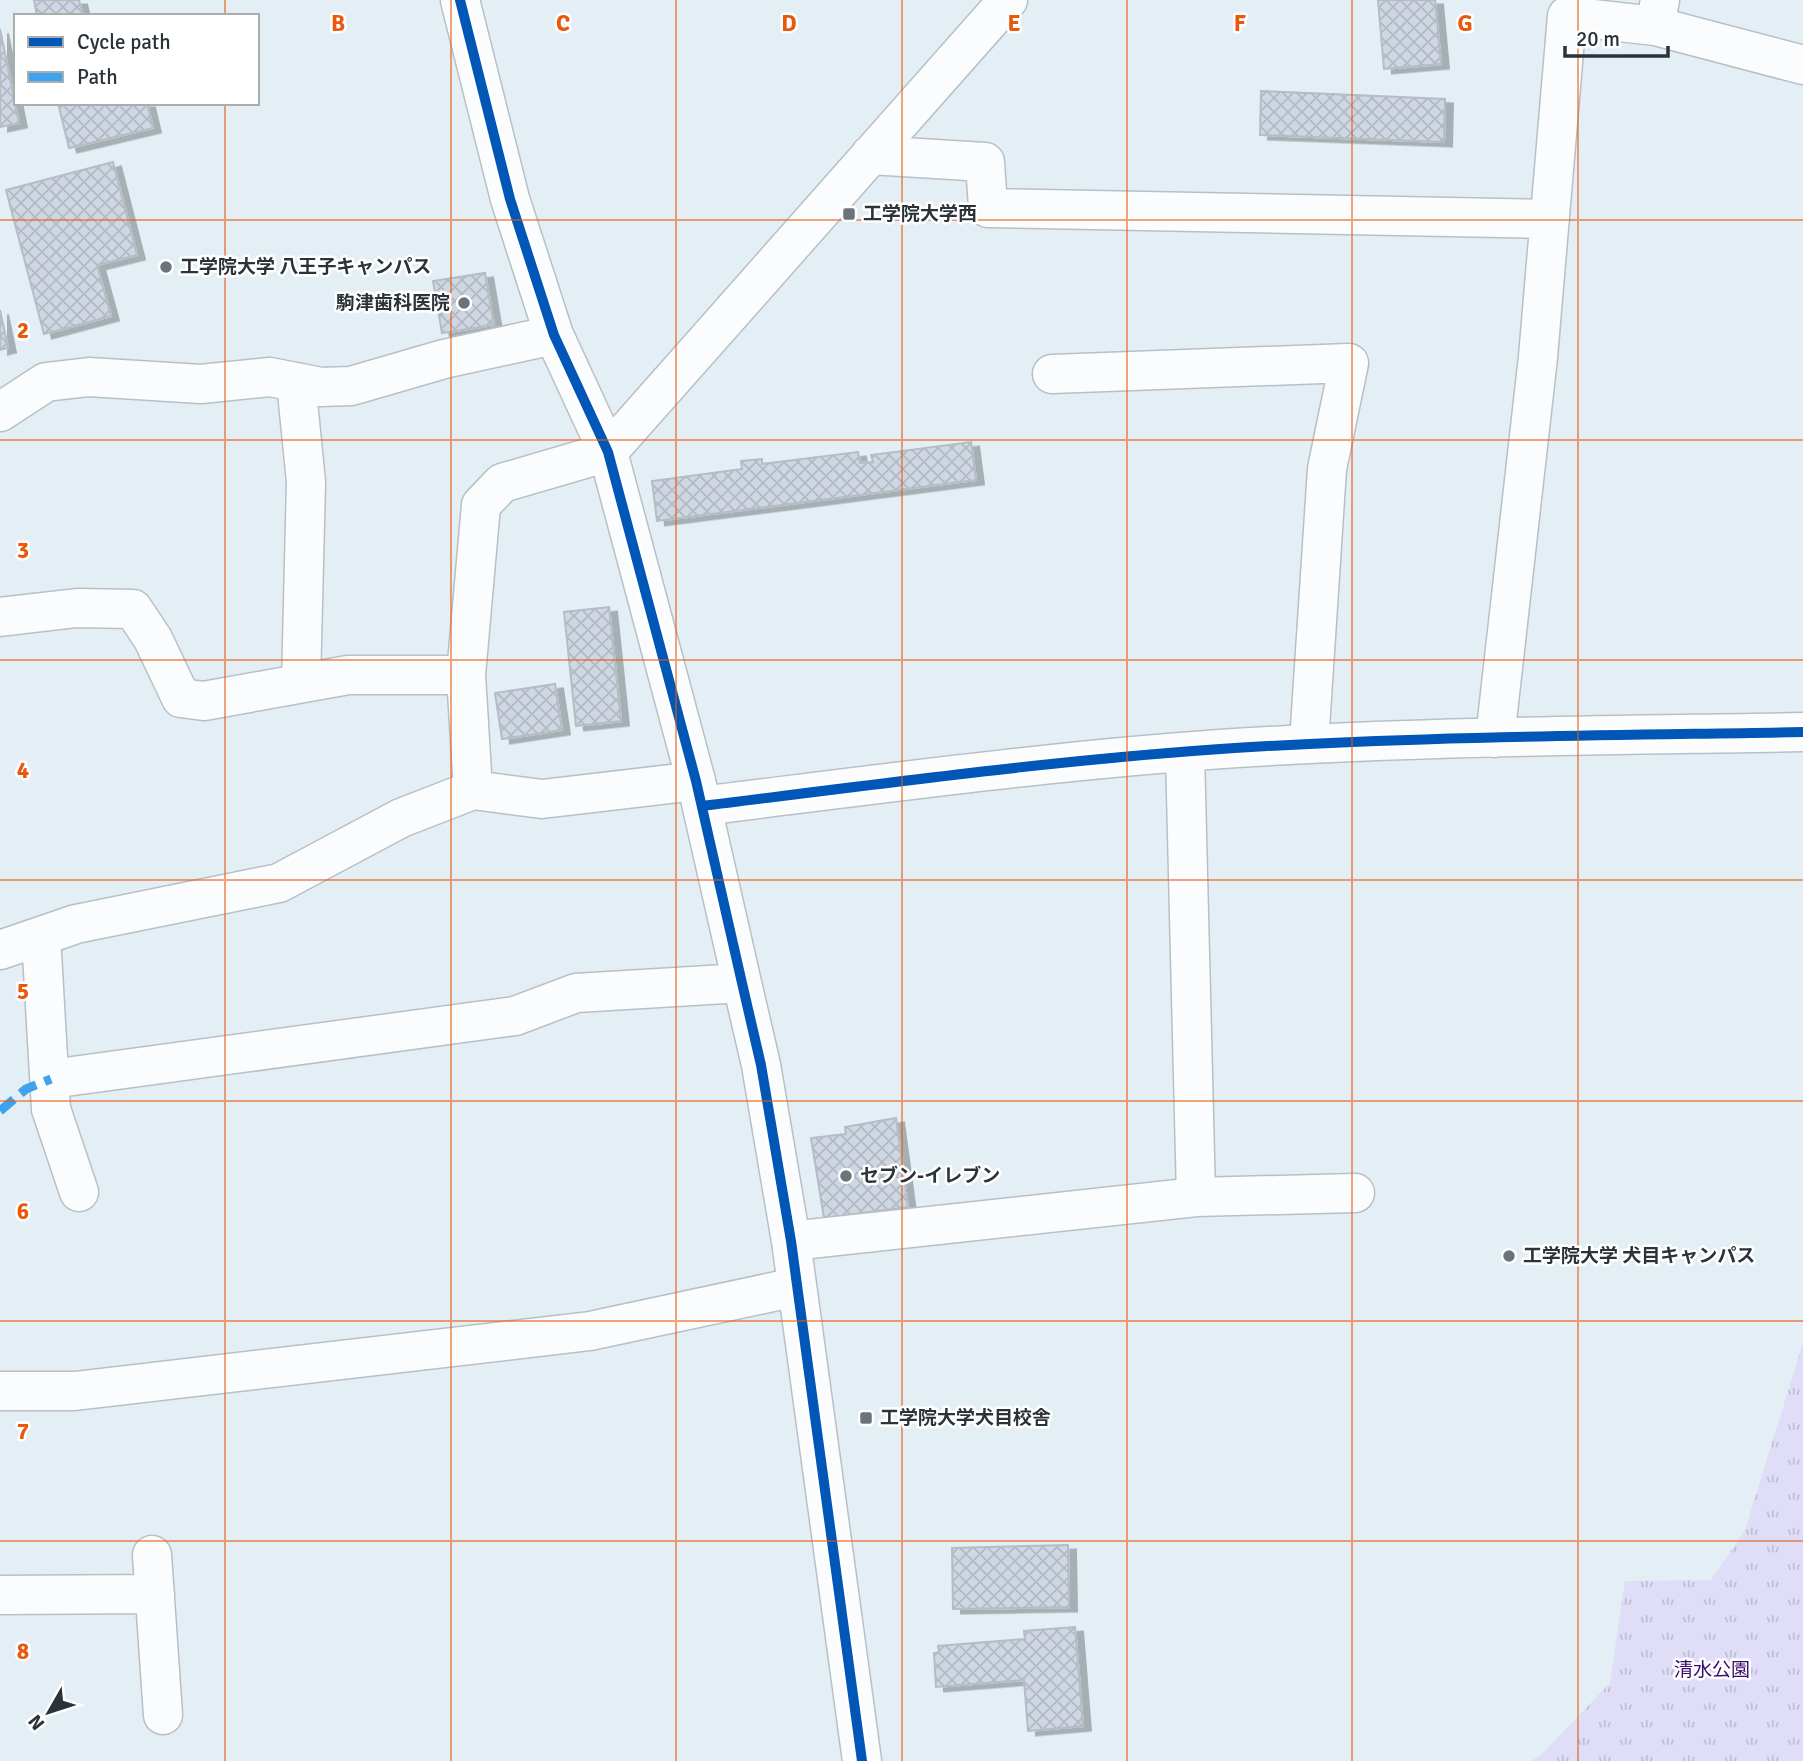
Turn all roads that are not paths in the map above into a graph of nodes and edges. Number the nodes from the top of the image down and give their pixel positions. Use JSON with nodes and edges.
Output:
{"nodes":[{"id":1,"x":460,"y":0,"type":"edge"},
{"id":2,"x":1007,"y":0,"type":"edge"},
{"id":3,"x":1657,"y":13,"type":"edge"},
{"id":4,"x":1803,"y":65,"type":"edge"},
{"id":5,"x":870,"y":155,"type":"junction"},
{"id":6,"x":1550,"y":219,"type":"junction"},
{"id":7,"x":554,"y":334,"type":"junction"},
{"id":8,"x":1052,"y":374,"type":"dead end"},
{"id":9,"x":296,"y":382,"type":"junction"},
{"id":10,"x":0,"y":412,"type":"edge"},
{"id":11,"x":608,"y":452,"type":"junction"},
{"id":12,"x":0,"y":617,"type":"edge"},
{"id":13,"x":466,"y":676,"type":"junction"},
{"id":14,"x":301,"y":683,"type":"junction"},
{"id":15,"x":1803,"y":732,"type":"edge"},
{"id":16,"x":1495,"y":738,"type":"junction"},
{"id":17,"x":1310,"y":744,"type":"junction"},
{"id":18,"x":1185,"y":752,"type":"junction"},
{"id":19,"x":473,"y":790,"type":"junction"},
{"id":20,"x":699,"y":794,"type":"junction"},
{"id":21,"x":41,"y":936,"type":"junction"},
{"id":22,"x":0,"y":950,"type":"edge"},
{"id":23,"x":743,"y":983,"type":"junction"},
{"id":24,"x":51,"y":1079,"type":"junction"},
{"id":25,"x":79,"y":1192,"type":"dead end"},
{"id":26,"x":1355,"y":1193,"type":"dead end"},
{"id":27,"x":1196,"y":1197,"type":"junction"},
{"id":28,"x":791,"y":1241,"type":"junction"},
{"id":29,"x":796,"y":1287,"type":"junction"},
{"id":30,"x":0,"y":1391,"type":"edge"},
{"id":31,"x":152,"y":1555,"type":"dead end"},
{"id":32,"x":155,"y":1594,"type":"junction"},
{"id":33,"x":0,"y":1595,"type":"edge"},
{"id":34,"x":163,"y":1715,"type":"dead end"},
{"id":35,"x":862,"y":1761,"type":"edge"}],
"edges":[{"from":1,"to":7,"type":"street"},
{"from":2,"to":5,"type":"street"},
{"from":3,"to":4,"type":"street"},
{"from":3,"to":6,"type":"street"},
{"from":5,"to":6,"type":"street"},
{"from":5,"to":11,"type":"street"},
{"from":6,"to":16,"type":"street"},
{"from":7,"to":9,"type":"street"},
{"from":7,"to":11,"type":"street"},
{"from":8,"to":17,"type":"street"},
{"from":9,"to":10,"type":"street"},
{"from":9,"to":14,"type":"street"},
{"from":11,"to":13,"type":"street"},
{"from":11,"to":20,"type":"street"},
{"from":12,"to":14,"type":"street"},
{"from":13,"to":14,"type":"street"},
{"from":13,"to":19,"type":"street"},
{"from":15,"to":16,"type":"street"},
{"from":16,"to":17,"type":"street"},
{"from":17,"to":18,"type":"street"},
{"from":18,"to":20,"type":"street"},
{"from":18,"to":27,"type":"street"},
{"from":19,"to":20,"type":"street"},
{"from":19,"to":21,"type":"street"},
{"from":20,"to":23,"type":"street"},
{"from":21,"to":22,"type":"street"},
{"from":21,"to":24,"type":"street"},
{"from":23,"to":24,"type":"street"},
{"from":23,"to":28,"type":"street"},
{"from":24,"to":25,"type":"street"},
{"from":26,"to":27,"type":"street"},
{"from":27,"to":28,"type":"street"},
{"from":28,"to":29,"type":"street"},
{"from":29,"to":30,"type":"street"},
{"from":29,"to":35,"type":"street"},
{"from":31,"to":32,"type":"street"},
{"from":32,"to":33,"type":"street"},
{"from":32,"to":34,"type":"street"}]}
